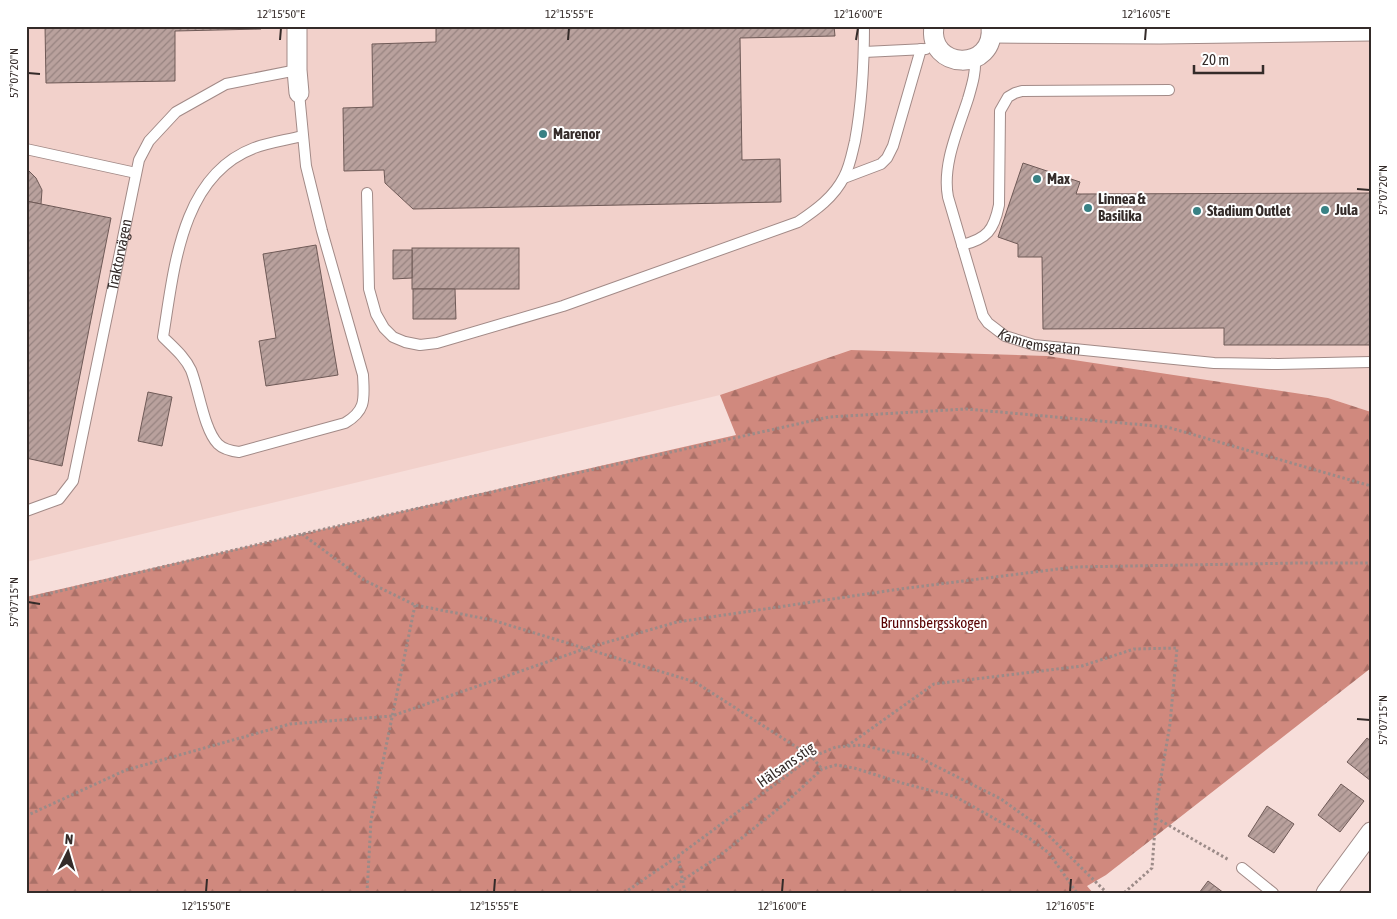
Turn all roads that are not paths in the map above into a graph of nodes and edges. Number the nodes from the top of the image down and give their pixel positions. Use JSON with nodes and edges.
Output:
{"nodes":[{"id":1,"x":297,"y":26,"type":"edge"},
{"id":2,"x":864,"y":26,"type":"edge"},
{"id":3,"x":934,"y":26,"type":"edge"},
{"id":4,"x":992,"y":30,"type":"edge"},
{"id":5,"x":1160,"y":30,"type":"edge"},
{"id":6,"x":1371,"y":31,"type":"edge"},
{"id":7,"x":930,"y":49,"type":"junction"},
{"id":8,"x":864,"y":52,"type":"junction"},
{"id":9,"x":975,"y":58,"type":"junction"},
{"id":10,"x":297,"y":70,"type":"junction"},
{"id":11,"x":1169,"y":90,"type":"dead end"},
{"id":12,"x":299,"y":93,"type":"joint"},
{"id":13,"x":302,"y":136,"type":"junction"},
{"id":14,"x":26,"y":149,"type":"edge"},
{"id":15,"x":136,"y":173,"type":"junction"},
{"id":16,"x":844,"y":178,"type":"junction"},
{"id":17,"x":367,"y":193,"type":"dead end"},
{"id":18,"x":962,"y":245,"type":"junction"},
{"id":19,"x":1371,"y":362,"type":"edge"},
{"id":20,"x":26,"y":511,"type":"edge"},
{"id":21,"x":1371,"y":832,"type":"edge"},
{"id":22,"x":1242,"y":868,"type":"road end"},
{"id":23,"x":1273,"y":893,"type":"edge"},
{"id":24,"x":1326,"y":893,"type":"edge"}],
"edges":[{"from":1,"to":10,"type":"street"},
{"from":2,"to":8,"type":"lane"},
{"from":3,"to":7,"type":"street"},
{"from":4,"to":5,"type":"street"},
{"from":4,"to":9,"type":"street"},
{"from":5,"to":6,"type":"street"},
{"from":7,"to":8,"type":"lane"},
{"from":7,"to":9,"type":"street"},
{"from":7,"to":16,"type":"lane"},
{"from":8,"to":16,"type":"lane"},
{"from":9,"to":18,"type":"lane","name":"Kamremsgatan"},
{"from":10,"to":12,"type":"street"},
{"from":10,"to":15,"type":"lane","name":"Traktorvägen"},
{"from":11,"to":18,"type":"lane"},
{"from":12,"to":13,"type":"lane"},
{"from":13,"to":13,"type":"lane"},
{"from":14,"to":15,"type":"lane"},
{"from":15,"to":20,"type":"lane","name":"Traktorvägen"},
{"from":16,"to":17,"type":"lane"},
{"from":18,"to":19,"type":"lane","name":"Kamremsgatan"},
{"from":21,"to":24,"type":"street"},
{"from":22,"to":23,"type":"lane"}]}
